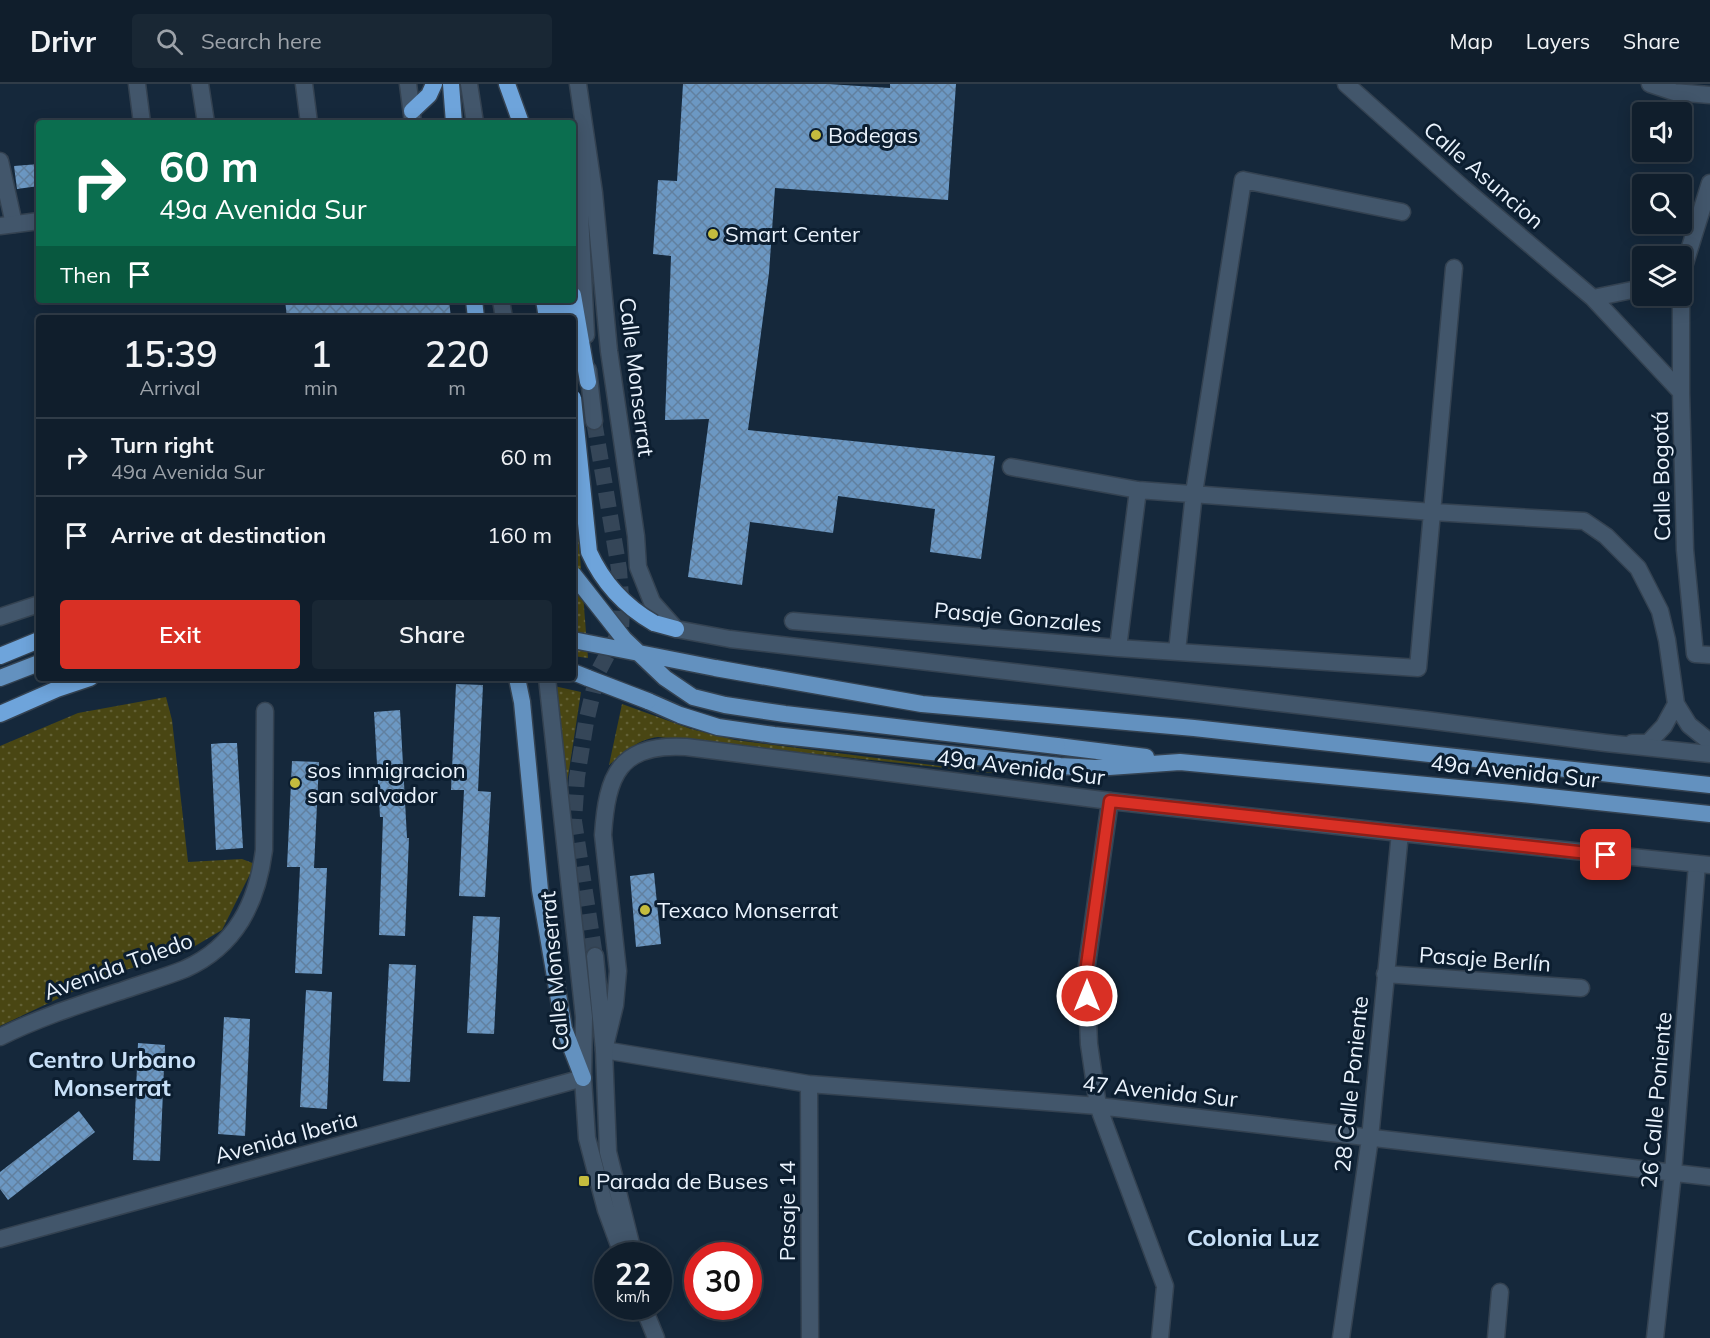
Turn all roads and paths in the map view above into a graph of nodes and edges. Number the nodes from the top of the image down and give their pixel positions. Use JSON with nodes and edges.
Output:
{"nodes":[{"id":1,"x":136,"y":84,"type":"edge"},
{"id":2,"x":200,"y":84,"type":"edge"},
{"id":3,"x":304,"y":84,"type":"edge"},
{"id":4,"x":408,"y":84,"type":"edge"},
{"id":5,"x":434,"y":84,"type":"edge"},
{"id":6,"x":451,"y":84,"type":"edge"},
{"id":7,"x":469,"y":84,"type":"edge"},
{"id":8,"x":506,"y":84,"type":"edge"},
{"id":9,"x":577,"y":84,"type":"edge"},
{"id":10,"x":1346,"y":84,"type":"edge"},
{"id":11,"x":1650,"y":84,"type":"edge"},
{"id":12,"x":1710,"y":95,"type":"edge"},
{"id":13,"x":412,"y":117,"type":"edge"},
{"id":14,"x":142,"y":120,"type":"edge"},
{"id":15,"x":206,"y":120,"type":"edge"},
{"id":16,"x":309,"y":120,"type":"edge"},
{"id":17,"x":454,"y":120,"type":"edge"},
{"id":18,"x":475,"y":120,"type":"edge"},
{"id":19,"x":512,"y":120,"type":"edge"},
{"id":20,"x":520,"y":120,"type":"edge"},
{"id":21,"x":0,"y":161,"type":"edge"},
{"id":22,"x":1710,"y":183,"type":"edge"},
{"id":23,"x":1402,"y":212,"type":"dead end"},
{"id":24,"x":36,"y":221,"type":"edge"},
{"id":25,"x":7,"y":225,"type":"edge"},
{"id":26,"x":1690,"y":246,"type":"edge"},
{"id":27,"x":1454,"y":268,"type":"dead end"},
{"id":28,"x":1632,"y":290,"type":"edge"},
{"id":29,"x":1593,"y":298,"type":"junction"},
{"id":30,"x":574,"y":303,"type":"edge"},
{"id":31,"x":1681,"y":306,"type":"edge"},
{"id":32,"x":588,"y":382,"type":"junction"},
{"id":33,"x":1681,"y":392,"type":"junction"},
{"id":34,"x":594,"y":421,"type":"tunnel mouth"},
{"id":35,"x":576,"y":427,"type":"edge"},
{"id":36,"x":1011,"y":467,"type":"dead end"},
{"id":37,"x":1138,"y":490,"type":"junction"},
{"id":38,"x":1194,"y":493,"type":"junction"},
{"id":39,"x":1433,"y":512,"type":"junction"},
{"id":40,"x":576,"y":578,"type":"edge"},
{"id":41,"x":36,"y":605,"type":"edge"},
{"id":42,"x":0,"y":617,"type":"edge"},
{"id":43,"x":792,"y":621,"type":"dead end"},
{"id":44,"x":676,"y":628,"type":"junction"},
{"id":45,"x":36,"y":641,"type":"edge"},
{"id":46,"x":576,"y":641,"type":"edge"},
{"id":47,"x":1118,"y":648,"type":"junction"},
{"id":48,"x":1177,"y":651,"type":"junction"},
{"id":49,"x":1703,"y":655,"type":"edge"},
{"id":50,"x":0,"y":656,"type":"edge"},
{"id":51,"x":36,"y":664,"type":"edge"},
{"id":52,"x":580,"y":675,"type":"edge"},
{"id":53,"x":0,"y":678,"type":"edge"},
{"id":54,"x":82,"y":681,"type":"edge"},
{"id":55,"x":518,"y":681,"type":"edge"},
{"id":56,"x":548,"y":681,"type":"edge"},
{"id":57,"x":1676,"y":704,"type":"junction"},
{"id":58,"x":265,"y":711,"type":"dead end"},
{"id":59,"x":0,"y":714,"type":"edge"},
{"id":60,"x":1710,"y":742,"type":"edge"},
{"id":61,"x":1606,"y":743,"type":"junction"},
{"id":62,"x":1710,"y":754,"type":"edge"},
{"id":63,"x":1179,"y":762,"type":"junction"},
{"id":64,"x":1710,"y":785,"type":"edge"},
{"id":65,"x":1110,"y":801,"type":"junction"},
{"id":66,"x":1710,"y":814,"type":"edge"},
{"id":67,"x":1400,"y":833,"type":"junction"},
{"id":68,"x":1704,"y":865,"type":"edge"},
{"id":69,"x":595,"y":956,"type":"tunnel mouth"},
{"id":70,"x":1385,"y":974,"type":"junction"},
{"id":71,"x":1581,"y":988,"type":"dead end"},
{"id":72,"x":0,"y":1036,"type":"edge"},
{"id":73,"x":604,"y":1050,"type":"junction"},
{"id":74,"x":583,"y":1078,"type":"junction"},
{"id":75,"x":809,"y":1083,"type":"junction"},
{"id":76,"x":1098,"y":1106,"type":"junction"},
{"id":77,"x":1370,"y":1138,"type":"junction"},
{"id":78,"x":1673,"y":1173,"type":"junction"},
{"id":79,"x":1710,"y":1177,"type":"edge"},
{"id":80,"x":0,"y":1239,"type":"edge"},
{"id":81,"x":618,"y":1242,"type":"edge"},
{"id":82,"x":630,"y":1242,"type":"edge"},
{"id":83,"x":1500,"y":1292,"type":"dead end"},
{"id":84,"x":649,"y":1320,"type":"edge"},
{"id":85,"x":656,"y":1338,"type":"edge"},
{"id":86,"x":810,"y":1338,"type":"edge"},
{"id":87,"x":1160,"y":1338,"type":"edge"},
{"id":88,"x":1341,"y":1338,"type":"edge"},
{"id":89,"x":1496,"y":1338,"type":"edge"},
{"id":90,"x":1655,"y":1338,"type":"edge"}],
"edges":[{"from":1,"to":14,"type":"street"},
{"from":2,"to":15,"type":"street"},
{"from":3,"to":16,"type":"street"},
{"from":4,"to":13,"type":"street"},
{"from":5,"to":13,"type":"highway"},
{"from":6,"to":17,"type":"highway"},
{"from":7,"to":18,"type":"street"},
{"from":8,"to":19,"type":"highway"},
{"from":8,"to":20,"type":"highway"},
{"from":9,"to":32,"type":"street","name":"Calle Monserrat"},
{"from":9,"to":44,"type":"street","name":"Calle Monserrat"},
{"from":10,"to":29,"type":"street","name":"Calle Asuncion"},
{"from":11,"to":12,"type":"street"},
{"from":21,"to":25,"type":"street"},
{"from":22,"to":26,"type":"street"},
{"from":23,"to":38,"type":"street"},
{"from":24,"to":25,"type":"street"},
{"from":27,"to":39,"type":"street"},
{"from":28,"to":29,"type":"street"},
{"from":29,"to":33,"type":"street","name":"Calle Asuncion"},
{"from":30,"to":32,"type":"highway"},
{"from":31,"to":33,"type":"street","name":"Calle Bogotá"},
{"from":32,"to":34,"type":"street","name":"Calle Monserrat"},
{"from":33,"to":49,"type":"street","name":"Calle Bogotá"},
{"from":35,"to":44,"type":"highway","bridge":true},
{"from":36,"to":37,"type":"street"},
{"from":37,"to":38,"type":"street"},
{"from":37,"to":47,"type":"street","name":"Pasaje Gonzales"},
{"from":38,"to":39,"type":"street"},
{"from":38,"to":48,"type":"street"},
{"from":39,"to":48,"type":"street"},
{"from":39,"to":57,"type":"street"},
{"from":40,"to":63,"type":"main road","bridge":true},
{"from":41,"to":42,"type":"street"},
{"from":43,"to":47,"type":"street","name":"Pasaje Gonzales"},
{"from":44,"to":61,"type":"street","name":"49a Avenida Sur"},
{"from":45,"to":50,"type":"highway"},
{"from":46,"to":64,"type":"main road","name":"49a Avenida Sur","bridge":true},
{"from":47,"to":48,"type":"street"},
{"from":51,"to":53,"type":"main road"},
{"from":52,"to":63,"type":"main road","name":"49a Avenida Sur","bridge":true},
{"from":54,"to":59,"type":"highway"},
{"from":55,"to":74,"type":"main road"},
{"from":56,"to":74,"type":"street","name":"Calle Monserrat"},
{"from":57,"to":60,"type":"street"},
{"from":57,"to":61,"type":"street"},
{"from":58,"to":72,"type":"street","name":"Avenida Toledo"},
{"from":61,"to":62,"type":"street","name":"49a Avenida Sur"},
{"from":63,"to":66,"type":"main road","name":"49a Avenida Sur"},
{"from":65,"to":67,"type":"street","name":"49a Avenida Sur"},
{"from":65,"to":73,"type":"street","name":"49a Avenida Sur"},
{"from":65,"to":76,"type":"street"},
{"from":67,"to":68,"type":"street","name":"49a Avenida Sur"},
{"from":67,"to":70,"type":"street","name":"28 Calle Poniente"},
{"from":68,"to":78,"type":"street","name":"26 Calle Poniente"},
{"from":69,"to":73,"type":"street","name":"Calle Monserrat"},
{"from":70,"to":71,"type":"street","name":"Pasaje Berlín"},
{"from":70,"to":77,"type":"street","name":"28 Calle Poniente"},
{"from":73,"to":75,"type":"street","name":"47 Avenida Sur"},
{"from":73,"to":82,"type":"street","name":"Calle Monserrat"},
{"from":74,"to":80,"type":"street","name":"Avenida Iberia"},
{"from":74,"to":81,"type":"street","name":"Calle Monserrat"},
{"from":75,"to":76,"type":"street","name":"47 Avenida Sur"},
{"from":75,"to":86,"type":"street","name":"Pasaje 14"},
{"from":76,"to":77,"type":"street","name":"47 Avenida Sur"},
{"from":76,"to":87,"type":"street"},
{"from":77,"to":78,"type":"street","name":"47 Avenida Sur"},
{"from":77,"to":88,"type":"street","name":"28 Calle Poniente"},
{"from":78,"to":79,"type":"street","name":"47 Avenida Sur"},
{"from":78,"to":90,"type":"street","name":"26 Calle Poniente"},
{"from":83,"to":89,"type":"street"},
{"from":84,"to":85,"type":"street"}]}
